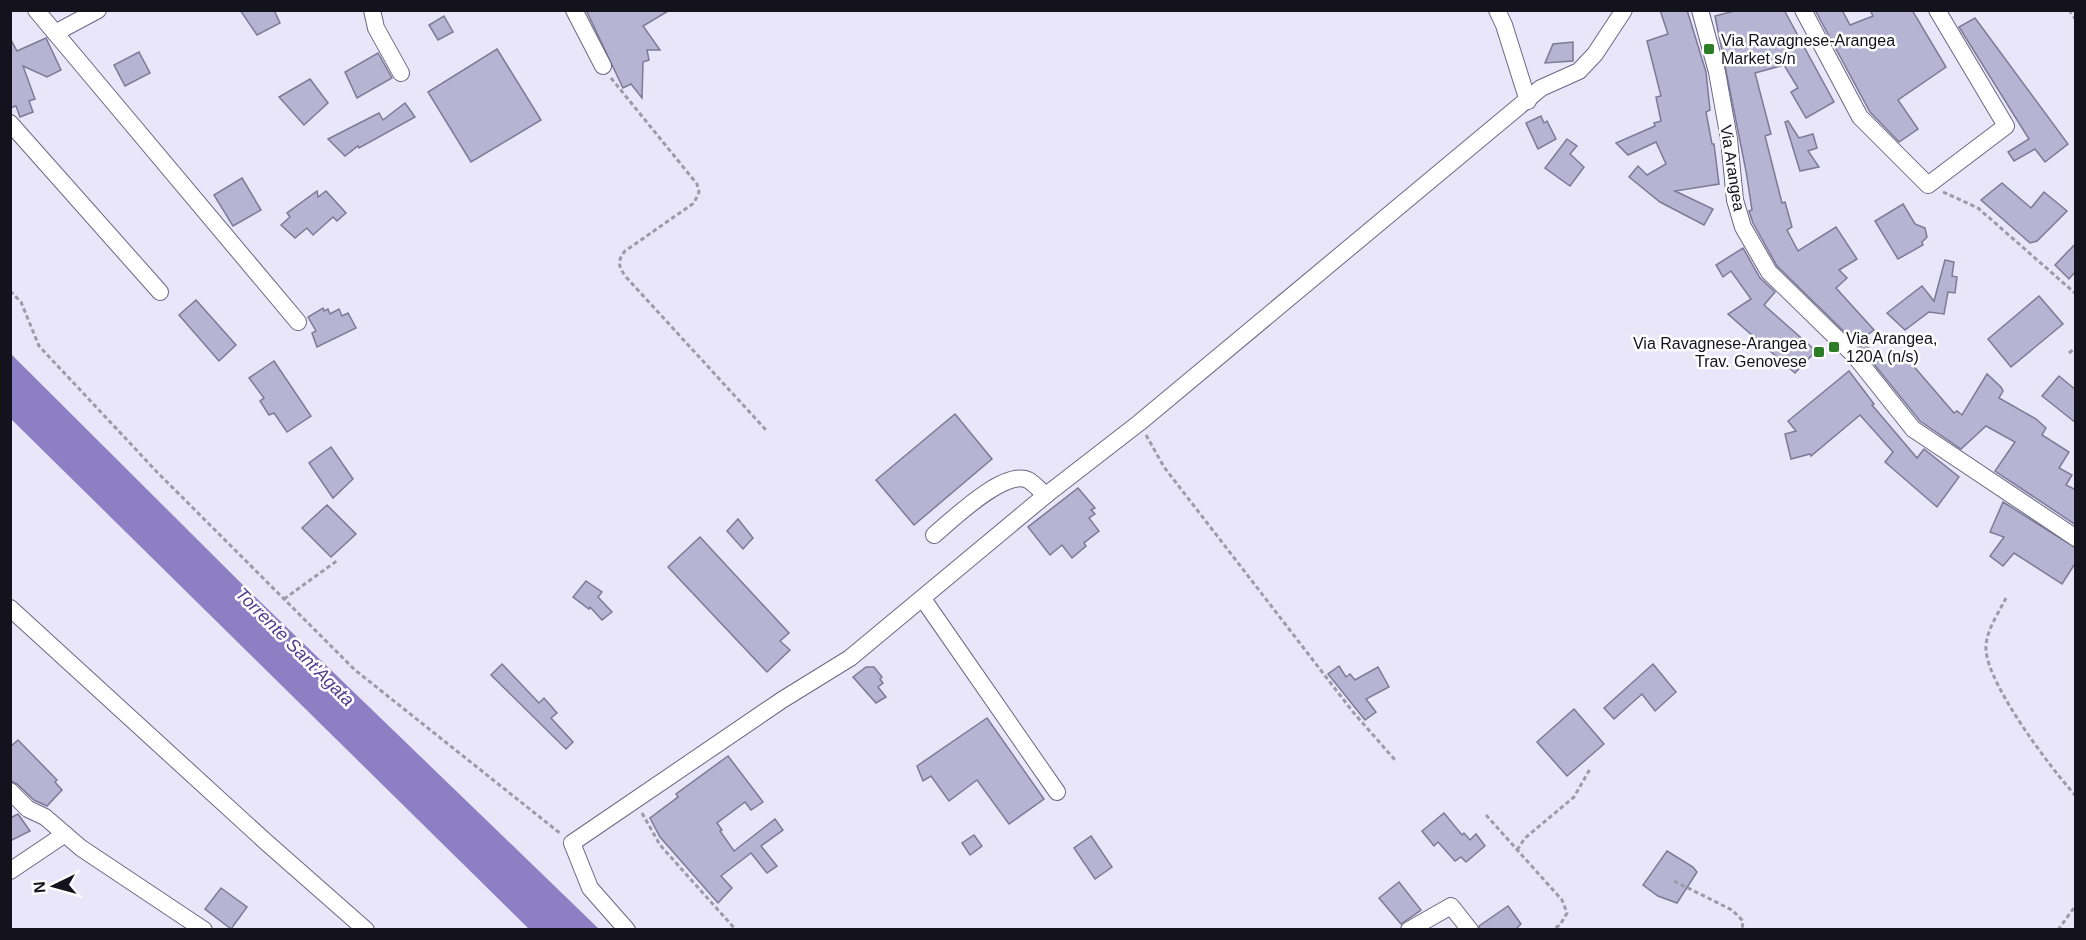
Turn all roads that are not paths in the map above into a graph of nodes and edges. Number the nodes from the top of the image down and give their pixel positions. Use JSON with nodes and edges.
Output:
{"nodes":[{"id":1,"x":36,"y":10,"type":"edge"},
{"id":2,"x":98,"y":10,"type":"edge"},
{"id":3,"x":372,"y":10,"type":"edge"},
{"id":4,"x":574,"y":10,"type":"edge"},
{"id":5,"x":1497,"y":10,"type":"edge"},
{"id":6,"x":1624,"y":10,"type":"edge"},
{"id":7,"x":1700,"y":10,"type":"edge"},
{"id":8,"x":1803,"y":10,"type":"edge"},
{"id":9,"x":1937,"y":10,"type":"edge"},
{"id":10,"x":55,"y":33,"type":"junction"},
{"id":11,"x":603,"y":66,"type":"road end"},
{"id":12,"x":401,"y":73,"type":"dead end"},
{"id":13,"x":1528,"y":101,"type":"junction"},
{"id":14,"x":10,"y":123,"type":"edge"},
{"id":15,"x":160,"y":292,"type":"dead end"},
{"id":16,"x":298,"y":322,"type":"dead end"},
{"id":17,"x":1046,"y":495,"type":"junction"},
{"id":18,"x":933,"y":535,"type":"dead end"},
{"id":19,"x":2076,"y":538,"type":"edge"},
{"id":20,"x":923,"y":599,"type":"junction"},
{"id":21,"x":10,"y":608,"type":"edge"},
{"id":22,"x":10,"y":791,"type":"edge"},
{"id":23,"x":1057,"y":792,"type":"dead end"},
{"id":24,"x":64,"y":834,"type":"junction"},
{"id":25,"x":10,"y":871,"type":"edge"},
{"id":26,"x":204,"y":930,"type":"edge"},
{"id":27,"x":366,"y":930,"type":"edge"},
{"id":28,"x":627,"y":930,"type":"edge"},
{"id":29,"x":1409,"y":930,"type":"edge"},
{"id":30,"x":1470,"y":930,"type":"edge"}],
"edges":[{"from":1,"to":10,"type":"street"},
{"from":2,"to":10,"type":"street"},
{"from":3,"to":12,"type":"street"},
{"from":4,"to":11,"type":"street"},
{"from":5,"to":13,"type":"street"},
{"from":6,"to":13,"type":"street"},
{"from":7,"to":19,"type":"street","name":"Via Arangea"},
{"from":8,"to":9,"type":"street"},
{"from":10,"to":16,"type":"street"},
{"from":13,"to":17,"type":"street"},
{"from":14,"to":15,"type":"street"},
{"from":17,"to":18,"type":"street"},
{"from":17,"to":20,"type":"street"},
{"from":20,"to":23,"type":"street"},
{"from":20,"to":28,"type":"street"},
{"from":21,"to":27,"type":"street"},
{"from":22,"to":24,"type":"street"},
{"from":24,"to":25,"type":"street"},
{"from":24,"to":26,"type":"street"},
{"from":29,"to":30,"type":"street"}]}
